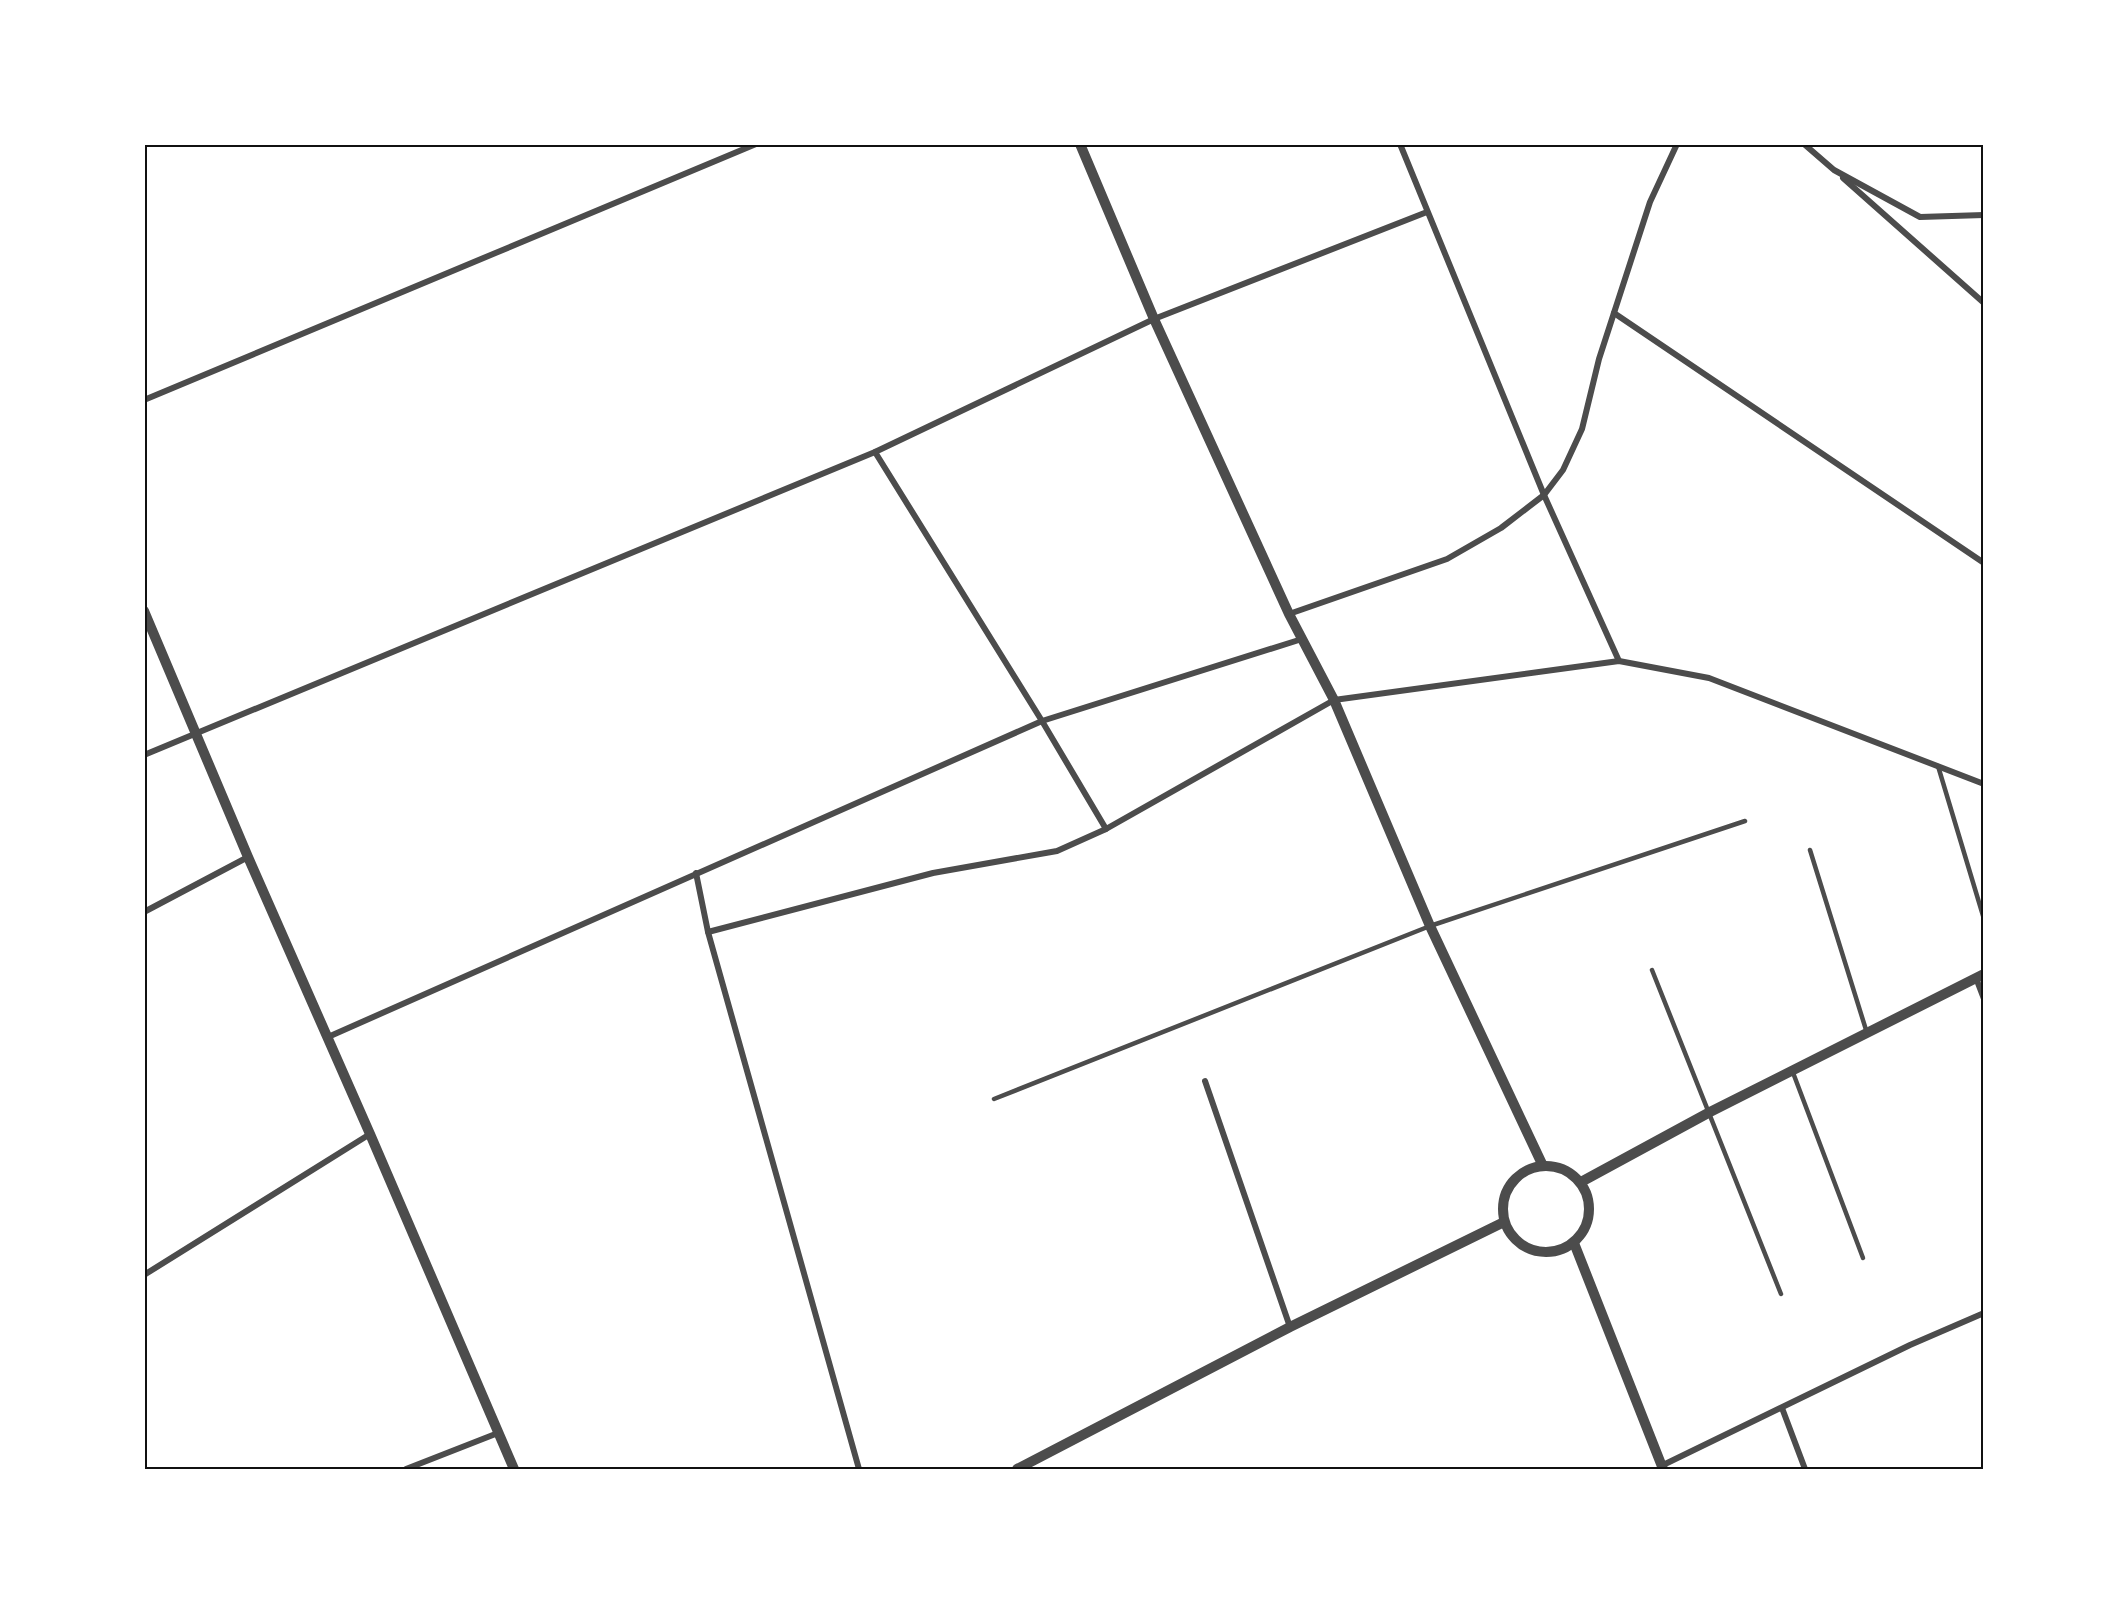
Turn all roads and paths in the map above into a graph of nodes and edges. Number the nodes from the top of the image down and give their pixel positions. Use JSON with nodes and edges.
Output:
{"nodes":[{"id":1,"x":756,"y":144,"type":"edge"},
{"id":2,"x":1080,"y":144,"type":"edge"},
{"id":3,"x":1400,"y":144,"type":"edge"},
{"id":4,"x":1677,"y":144,"type":"edge"},
{"id":5,"x":1804,"y":144,"type":"edge"},
{"id":6,"x":1834,"y":170,"type":"junction"},
{"id":7,"x":1427,"y":212,"type":"junction"},
{"id":8,"x":1984,"y":215,"type":"edge"},
{"id":9,"x":1984,"y":303,"type":"edge"},
{"id":10,"x":1614,"y":313,"type":"junction"},
{"id":11,"x":1154,"y":320,"type":"junction"},
{"id":12,"x":144,"y":400,"type":"edge"},
{"id":13,"x":875,"y":452,"type":"junction"},
{"id":14,"x":1544,"y":495,"type":"junction"},
{"id":15,"x":1984,"y":563,"type":"edge"},
{"id":16,"x":144,"y":611,"type":"edge"},
{"id":17,"x":1289,"y":614,"type":"junction"},
{"id":18,"x":1302,"y":639,"type":"junction"},
{"id":19,"x":1619,"y":660,"type":"junction"},
{"id":20,"x":1334,"y":700,"type":"junction"},
{"id":21,"x":1042,"y":721,"type":"junction"},
{"id":22,"x":196,"y":733,"type":"junction"},
{"id":23,"x":144,"y":754,"type":"edge"},
{"id":24,"x":1938,"y":765,"type":"junction"},
{"id":25,"x":1984,"y":784,"type":"edge"},
{"id":26,"x":1745,"y":821,"type":"dead end"},
{"id":27,"x":1106,"y":829,"type":"junction"},
{"id":28,"x":1810,"y":850,"type":"dead end"},
{"id":29,"x":248,"y":857,"type":"junction"},
{"id":30,"x":696,"y":873,"type":"junction"},
{"id":31,"x":144,"y":912,"type":"edge"},
{"id":32,"x":1984,"y":919,"type":"edge"},
{"id":33,"x":1430,"y":926,"type":"junction"},
{"id":34,"x":708,"y":932,"type":"junction"},
{"id":35,"x":1652,"y":970,"type":"dead end"},
{"id":36,"x":1980,"y":976,"type":"edge"},
{"id":37,"x":1984,"y":999,"type":"edge"},
{"id":38,"x":1867,"y":1033,"type":"junction"},
{"id":39,"x":328,"y":1037,"type":"junction"},
{"id":40,"x":1792,"y":1070,"type":"junction"},
{"id":41,"x":1205,"y":1081,"type":"dead end"},
{"id":42,"x":994,"y":1100,"type":"dead end"},
{"id":43,"x":1710,"y":1112,"type":"junction"},
{"id":44,"x":370,"y":1134,"type":"junction"},
{"id":45,"x":1543,"y":1166,"type":"junction"},
{"id":46,"x":1581,"y":1182,"type":"junction"},
{"id":47,"x":1504,"y":1222,"type":"junction"},
{"id":48,"x":1575,"y":1243,"type":"junction"},
{"id":49,"x":1863,"y":1258,"type":"dead end"},
{"id":50,"x":144,"y":1275,"type":"edge"},
{"id":51,"x":1781,"y":1294,"type":"dead end"},
{"id":52,"x":1984,"y":1313,"type":"edge"},
{"id":53,"x":1290,"y":1327,"type":"junction"},
{"id":54,"x":1782,"y":1408,"type":"junction"},
{"id":55,"x":498,"y":1433,"type":"junction"},
{"id":56,"x":1662,"y":1467,"type":"edge"},
{"id":57,"x":405,"y":1469,"type":"edge"},
{"id":58,"x":514,"y":1469,"type":"edge"},
{"id":59,"x":859,"y":1469,"type":"edge"},
{"id":60,"x":1017,"y":1469,"type":"edge"},
{"id":61,"x":1805,"y":1469,"type":"edge"}],
"edges":[{"from":1,"to":12,"type":"street"},
{"from":2,"to":11,"type":"street"},
{"from":3,"to":7,"type":"street"},
{"from":4,"to":10,"type":"street"},
{"from":5,"to":6,"type":"street"},
{"from":6,"to":8,"type":"street"},
{"from":6,"to":9,"type":"street"},
{"from":7,"to":11,"type":"street"},
{"from":7,"to":14,"type":"street"},
{"from":10,"to":14,"type":"street"},
{"from":10,"to":15,"type":"street"},
{"from":11,"to":13,"type":"street"},
{"from":11,"to":17,"type":"street"},
{"from":13,"to":21,"type":"street"},
{"from":13,"to":22,"type":"street"},
{"from":14,"to":17,"type":"street"},
{"from":14,"to":19,"type":"street"},
{"from":16,"to":22,"type":"street"},
{"from":17,"to":18,"type":"street"},
{"from":18,"to":20,"type":"street"},
{"from":18,"to":21,"type":"street"},
{"from":19,"to":20,"type":"street"},
{"from":19,"to":24,"type":"street"},
{"from":20,"to":27,"type":"street"},
{"from":20,"to":33,"type":"street"},
{"from":21,"to":27,"type":"street"},
{"from":21,"to":30,"type":"street"},
{"from":22,"to":23,"type":"street"},
{"from":22,"to":29,"type":"street"},
{"from":24,"to":25,"type":"street"},
{"from":24,"to":32,"type":"lane"},
{"from":26,"to":33,"type":"lane"},
{"from":27,"to":34,"type":"street"},
{"from":28,"to":38,"type":"lane"},
{"from":29,"to":31,"type":"street"},
{"from":29,"to":39,"type":"street"},
{"from":30,"to":34,"type":"street"},
{"from":30,"to":39,"type":"street"},
{"from":33,"to":42,"type":"lane"},
{"from":33,"to":45,"type":"street"},
{"from":34,"to":59,"type":"street"},
{"from":35,"to":43,"type":"lane"},
{"from":36,"to":37,"type":"street"},
{"from":36,"to":38,"type":"street"},
{"from":38,"to":40,"type":"street"},
{"from":39,"to":44,"type":"street"},
{"from":40,"to":43,"type":"street"},
{"from":40,"to":49,"type":"lane"},
{"from":41,"to":53,"type":"street"},
{"from":43,"to":46,"type":"street"},
{"from":43,"to":51,"type":"lane"},
{"from":44,"to":50,"type":"street"},
{"from":44,"to":55,"type":"street"},
{"from":45,"to":46,"type":"street"},
{"from":45,"to":47,"type":"street"},
{"from":46,"to":48,"type":"street"},
{"from":47,"to":48,"type":"street"},
{"from":47,"to":53,"type":"street"},
{"from":48,"to":56,"type":"street"},
{"from":52,"to":54,"type":"street"},
{"from":53,"to":60,"type":"street"},
{"from":54,"to":56,"type":"street"},
{"from":54,"to":61,"type":"street"},
{"from":55,"to":57,"type":"street"},
{"from":55,"to":58,"type":"street"}]}
